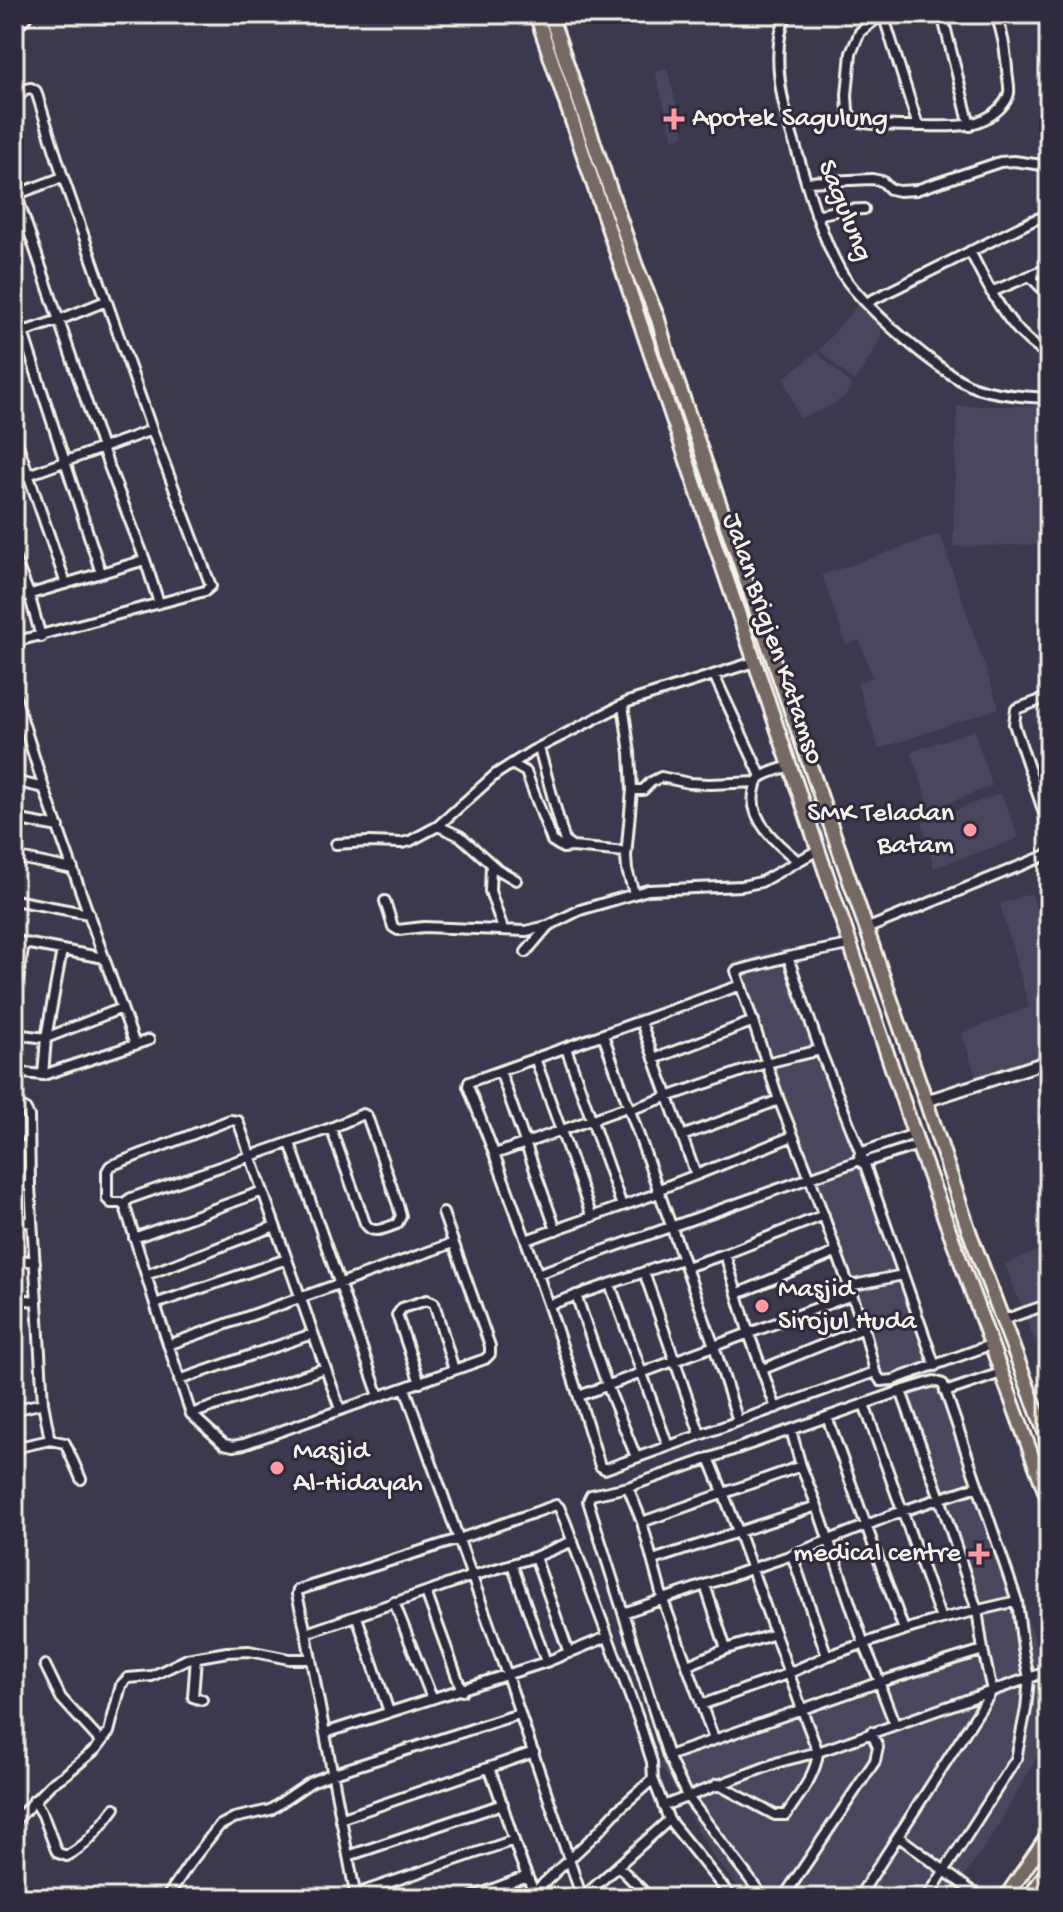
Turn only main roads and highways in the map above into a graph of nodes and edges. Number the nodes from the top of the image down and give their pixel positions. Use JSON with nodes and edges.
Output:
{"nodes":[{"id":1,"x":27,"y":14,"type":"edge"},
{"id":2,"x":536,"y":14,"type":"edge"},
{"id":3,"x":550,"y":14,"type":"edge"},
{"id":4,"x":14,"y":29,"type":"edge"},
{"id":5,"x":618,"y":213,"type":"junction"},
{"id":6,"x":604,"y":217,"type":"junction"},
{"id":7,"x":1049,"y":1443,"type":"edge"},
{"id":8,"x":1049,"y":1502,"type":"edge"},
{"id":9,"x":1049,"y":1834,"type":"edge"},
{"id":10,"x":1049,"y":1868,"type":"edge"},
{"id":11,"x":1005,"y":1898,"type":"edge"},
{"id":12,"x":1029,"y":1898,"type":"edge"}],
"edges":[{"from":1,"to":4,"type":"main road"},
{"from":2,"to":6,"type":"highway","name":"Jalan Brigjen Katamso"},
{"from":3,"to":5,"type":"highway","name":"Jalan Brigjen Katamso"},
{"from":5,"to":6,"type":"highway"},
{"from":5,"to":7,"type":"highway","name":"Jalan Brigjen Katamso"},
{"from":6,"to":8,"type":"highway","name":"Jalan Brigjen Katamso"},
{"from":9,"to":11,"type":"highway"},
{"from":10,"to":12,"type":"highway"}]}
